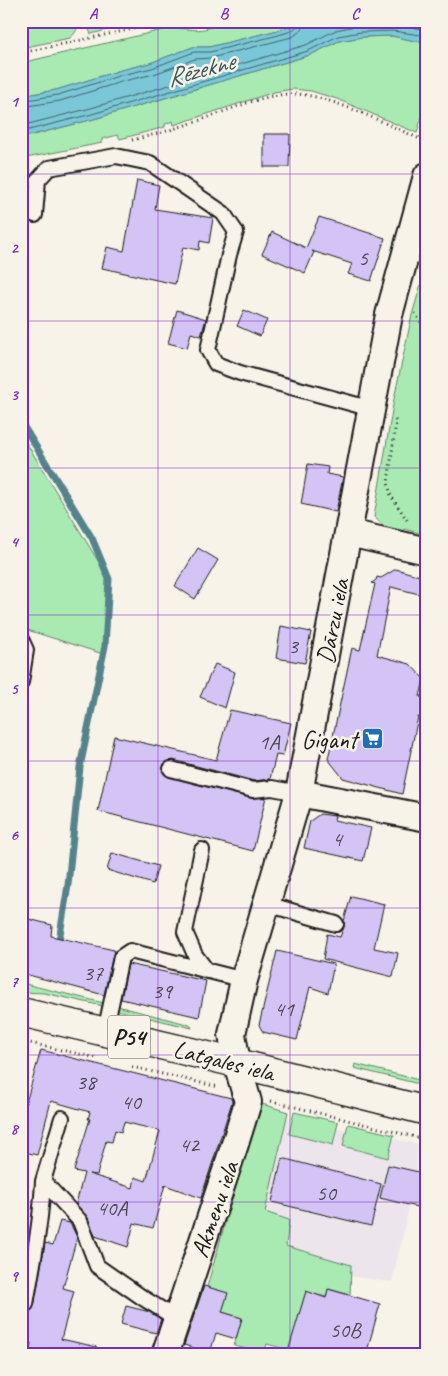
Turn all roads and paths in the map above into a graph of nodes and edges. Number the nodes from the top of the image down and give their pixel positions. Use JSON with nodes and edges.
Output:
{"nodes":[{"id":1,"x":170,"y":21,"type":"edge"},
{"id":2,"x":21,"y":54,"type":"edge"},
{"id":3,"x":427,"y":114,"type":"edge"},
{"id":4,"x":125,"y":142,"type":"dead end"},
{"id":5,"x":31,"y":161,"type":"dead end"},
{"id":6,"x":21,"y":163,"type":"edge"},
{"id":7,"x":427,"y":176,"type":"edge"},
{"id":8,"x":35,"y":215,"type":"dead end"},
{"id":9,"x":410,"y":307,"type":"dead end"},
{"id":10,"x":427,"y":332,"type":"edge"},
{"id":11,"x":382,"y":413,"type":"junction"},
{"id":12,"x":349,"y":533,"type":"junction"},
{"id":13,"x":424,"y":550,"type":"edge"},
{"id":14,"x":21,"y":639,"type":"edge"},
{"id":15,"x":21,"y":682,"type":"edge"},
{"id":16,"x":171,"y":769,"type":"dead end"},
{"id":17,"x":299,"y":793,"type":"junction"},
{"id":18,"x":427,"y":818,"type":"edge"},
{"id":19,"x":202,"y":850,"type":"dead end"},
{"id":20,"x":267,"y":904,"type":"junction"},
{"id":21,"x":336,"y":924,"type":"dead end"},
{"id":22,"x":208,"y":971,"type":"junction"},
{"id":23,"x":244,"y":980,"type":"junction"},
{"id":24,"x":21,"y":1012,"type":"edge"},
{"id":25,"x":105,"y":1032,"type":"junction"},
{"id":26,"x":21,"y":1041,"type":"edge"},
{"id":27,"x":99,"y":1059,"type":"dead end"},
{"id":28,"x":237,"y":1063,"type":"junction"},
{"id":29,"x":126,"y":1065,"type":"dead end"},
{"id":30,"x":220,"y":1088,"type":"dead end"},
{"id":31,"x":270,"y":1100,"type":"dead end"},
{"id":32,"x":427,"y":1111,"type":"edge"},
{"id":33,"x":62,"y":1118,"type":"dead end"},
{"id":34,"x":427,"y":1140,"type":"edge"},
{"id":35,"x":43,"y":1181,"type":"junction"},
{"id":36,"x":26,"y":1304,"type":"dead end"},
{"id":37,"x":177,"y":1318,"type":"junction"},
{"id":38,"x":165,"y":1355,"type":"edge"}],
"edges":[{"from":1,"to":2,"type":"path"},
{"from":3,"to":4,"type":"path"},
{"from":5,"to":6,"type":"path"},
{"from":7,"to":11,"type":"street","name":"Dārzu iela"},
{"from":8,"to":11,"type":"lane"},
{"from":9,"to":10,"type":"path"},
{"from":11,"to":12,"type":"street","name":"Dārzu iela"},
{"from":11,"to":13,"type":"path"},
{"from":12,"to":13,"type":"street"},
{"from":12,"to":17,"type":"street","name":"Dārzu iela"},
{"from":14,"to":15,"type":"lane"},
{"from":16,"to":17,"type":"lane"},
{"from":17,"to":18,"type":"street"},
{"from":17,"to":20,"type":"street","name":"Dārzu iela"},
{"from":19,"to":22,"type":"lane"},
{"from":20,"to":21,"type":"lane"},
{"from":20,"to":23,"type":"street","name":"Dārzu iela"},
{"from":22,"to":23,"type":"lane"},
{"from":22,"to":25,"type":"lane"},
{"from":23,"to":28,"type":"street","name":"Dārzu iela"},
{"from":24,"to":25,"type":"main road","name":"Latgales iela","number":"P54"},
{"from":25,"to":28,"type":"main road","name":"Latgales iela","number":"P54"},
{"from":26,"to":27,"type":"path"},
{"from":28,"to":32,"type":"main road","name":"Latgales iela","number":"P54"},
{"from":28,"to":37,"type":"street","name":"Akmeņu iela"},
{"from":29,"to":30,"type":"path"},
{"from":31,"to":34,"type":"path"},
{"from":33,"to":35,"type":"lane"},
{"from":35,"to":36,"type":"lane"},
{"from":35,"to":37,"type":"lane"},
{"from":37,"to":38,"type":"street","name":"Akmeņu iela"}]}
